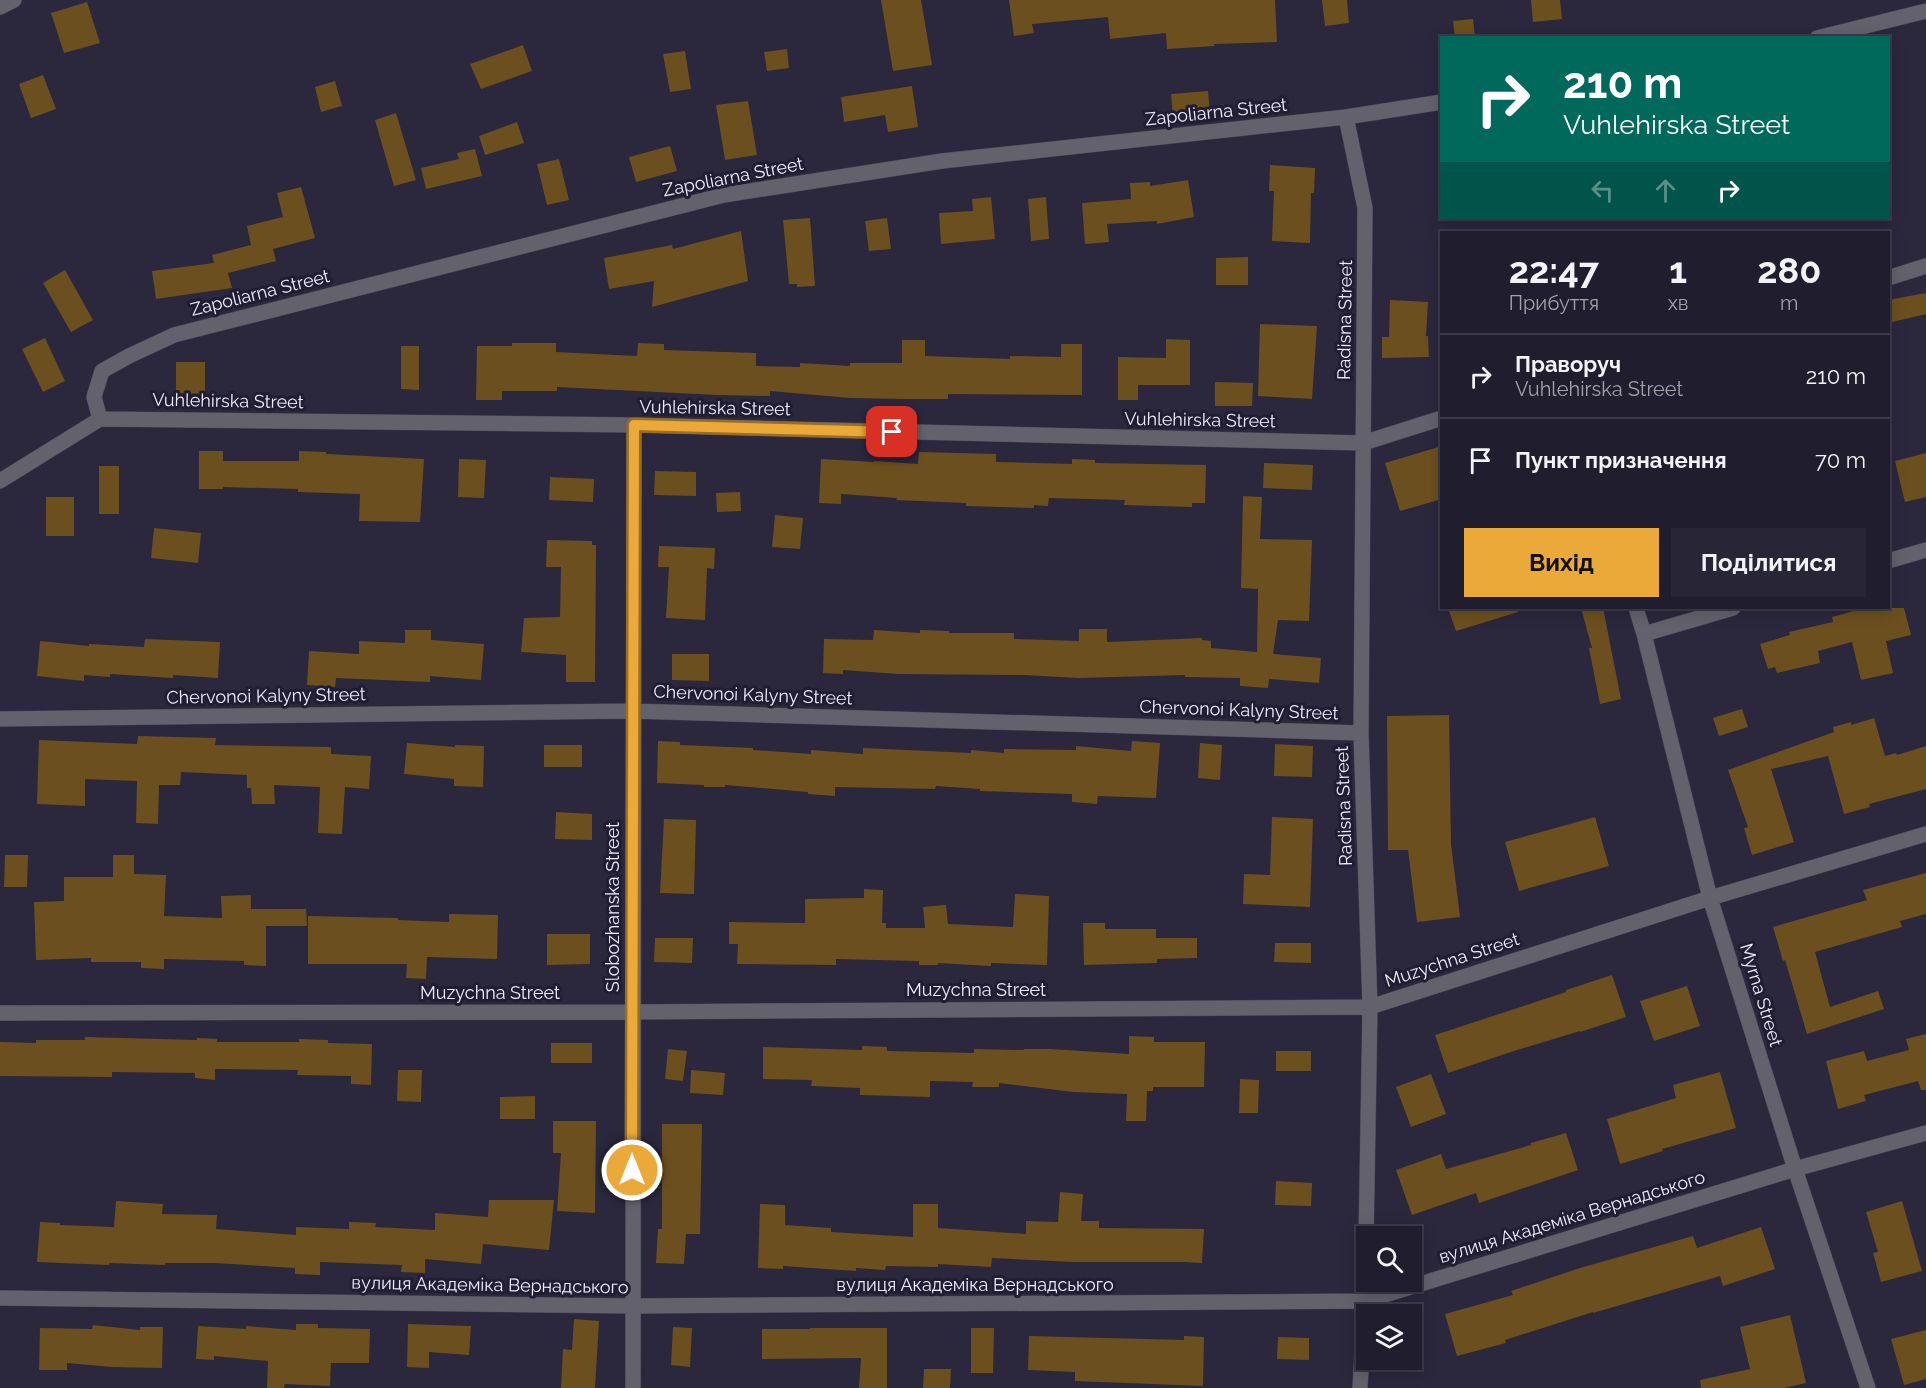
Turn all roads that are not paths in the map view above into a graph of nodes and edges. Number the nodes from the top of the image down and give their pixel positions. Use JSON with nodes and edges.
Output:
{"nodes":[{"id":1,"x":14,"y":0,"type":"edge"},
{"id":2,"x":0,"y":7,"type":"edge"},
{"id":3,"x":1926,"y":11,"type":"edge"},
{"id":4,"x":1825,"y":36,"type":"edge"},
{"id":5,"x":1440,"y":102,"type":"edge"},
{"id":6,"x":1346,"y":117,"type":"junction"},
{"id":7,"x":1926,"y":266,"type":"edge"},
{"id":8,"x":1890,"y":277,"type":"edge"},
{"id":9,"x":100,"y":419,"type":"junction"},
{"id":10,"x":1440,"y":419,"type":"edge"},
{"id":11,"x":634,"y":425,"type":"junction"},
{"id":12,"x":1362,"y":443,"type":"junction"},
{"id":13,"x":0,"y":481,"type":"edge"},
{"id":14,"x":1926,"y":550,"type":"edge"},
{"id":15,"x":1890,"y":560,"type":"edge"},
{"id":16,"x":1636,"y":609,"type":"edge"},
{"id":17,"x":1730,"y":609,"type":"edge"},
{"id":18,"x":1644,"y":634,"type":"junction"},
{"id":19,"x":632,"y":711,"type":"junction"},
{"id":20,"x":0,"y":719,"type":"edge"},
{"id":21,"x":1361,"y":734,"type":"junction"},
{"id":22,"x":1926,"y":834,"type":"edge"},
{"id":23,"x":1710,"y":898,"type":"junction"},
{"id":24,"x":1370,"y":1007,"type":"junction"},
{"id":25,"x":632,"y":1012,"type":"junction"},
{"id":26,"x":0,"y":1013,"type":"edge"},
{"id":27,"x":1926,"y":1132,"type":"edge"},
{"id":28,"x":1795,"y":1169,"type":"junction"},
{"id":29,"x":0,"y":1298,"type":"edge"},
{"id":30,"x":1365,"y":1301,"type":"junction"},
{"id":31,"x":633,"y":1306,"type":"junction"},
{"id":32,"x":633,"y":1388,"type":"edge"},
{"id":33,"x":1360,"y":1388,"type":"edge"},
{"id":34,"x":1868,"y":1388,"type":"edge"}],
"edges":[{"from":1,"to":2,"type":"street"},
{"from":3,"to":4,"type":"street"},
{"from":5,"to":6,"type":"street","name":"Zapoliarna Street"},
{"from":6,"to":9,"type":"street","name":"Zapoliarna Street"},
{"from":6,"to":12,"type":"street","name":"Radisna Street"},
{"from":7,"to":8,"type":"street"},
{"from":9,"to":11,"type":"street","name":"Vuhlehirska Street"},
{"from":9,"to":13,"type":"street"},
{"from":10,"to":12,"type":"street","name":"Vuhlehirska Street"},
{"from":11,"to":12,"type":"street","name":"Vuhlehirska Street"},
{"from":11,"to":19,"type":"street","name":"Slobozhanska Street"},
{"from":12,"to":21,"type":"street","name":"Radisna Street"},
{"from":14,"to":15,"type":"street"},
{"from":16,"to":18,"type":"street","name":"Myrna Street"},
{"from":17,"to":18,"type":"street"},
{"from":18,"to":23,"type":"street","name":"Myrna Street"},
{"from":19,"to":20,"type":"street","name":"Chervonoi Kalyny Street"},
{"from":19,"to":21,"type":"street","name":"Chervonoi Kalyny Street"},
{"from":19,"to":25,"type":"street","name":"Slobozhanska Street"},
{"from":21,"to":24,"type":"street","name":"Radisna Street"},
{"from":22,"to":23,"type":"street","name":"Muzychna Street"},
{"from":23,"to":24,"type":"street","name":"Muzychna Street"},
{"from":23,"to":28,"type":"street","name":"Myrna Street"},
{"from":24,"to":25,"type":"street","name":"Muzychna Street"},
{"from":24,"to":30,"type":"street","name":"Radisna Street"},
{"from":25,"to":26,"type":"street","name":"Muzychna Street"},
{"from":25,"to":31,"type":"street","name":"Slobozhanska Street"},
{"from":27,"to":28,"type":"street","name":"вулиця Академіка Вернадського"},
{"from":28,"to":30,"type":"street","name":"вулиця Академіка Вернадського"},
{"from":28,"to":34,"type":"street","name":"Myrna Street"},
{"from":29,"to":31,"type":"street","name":"вулиця Академіка Вернадського"},
{"from":30,"to":31,"type":"street","name":"вулиця Академіка Вернадського"},
{"from":30,"to":33,"type":"street","name":"Radisna Street"},
{"from":31,"to":32,"type":"street","name":"Slobozhanska Street"}]}
